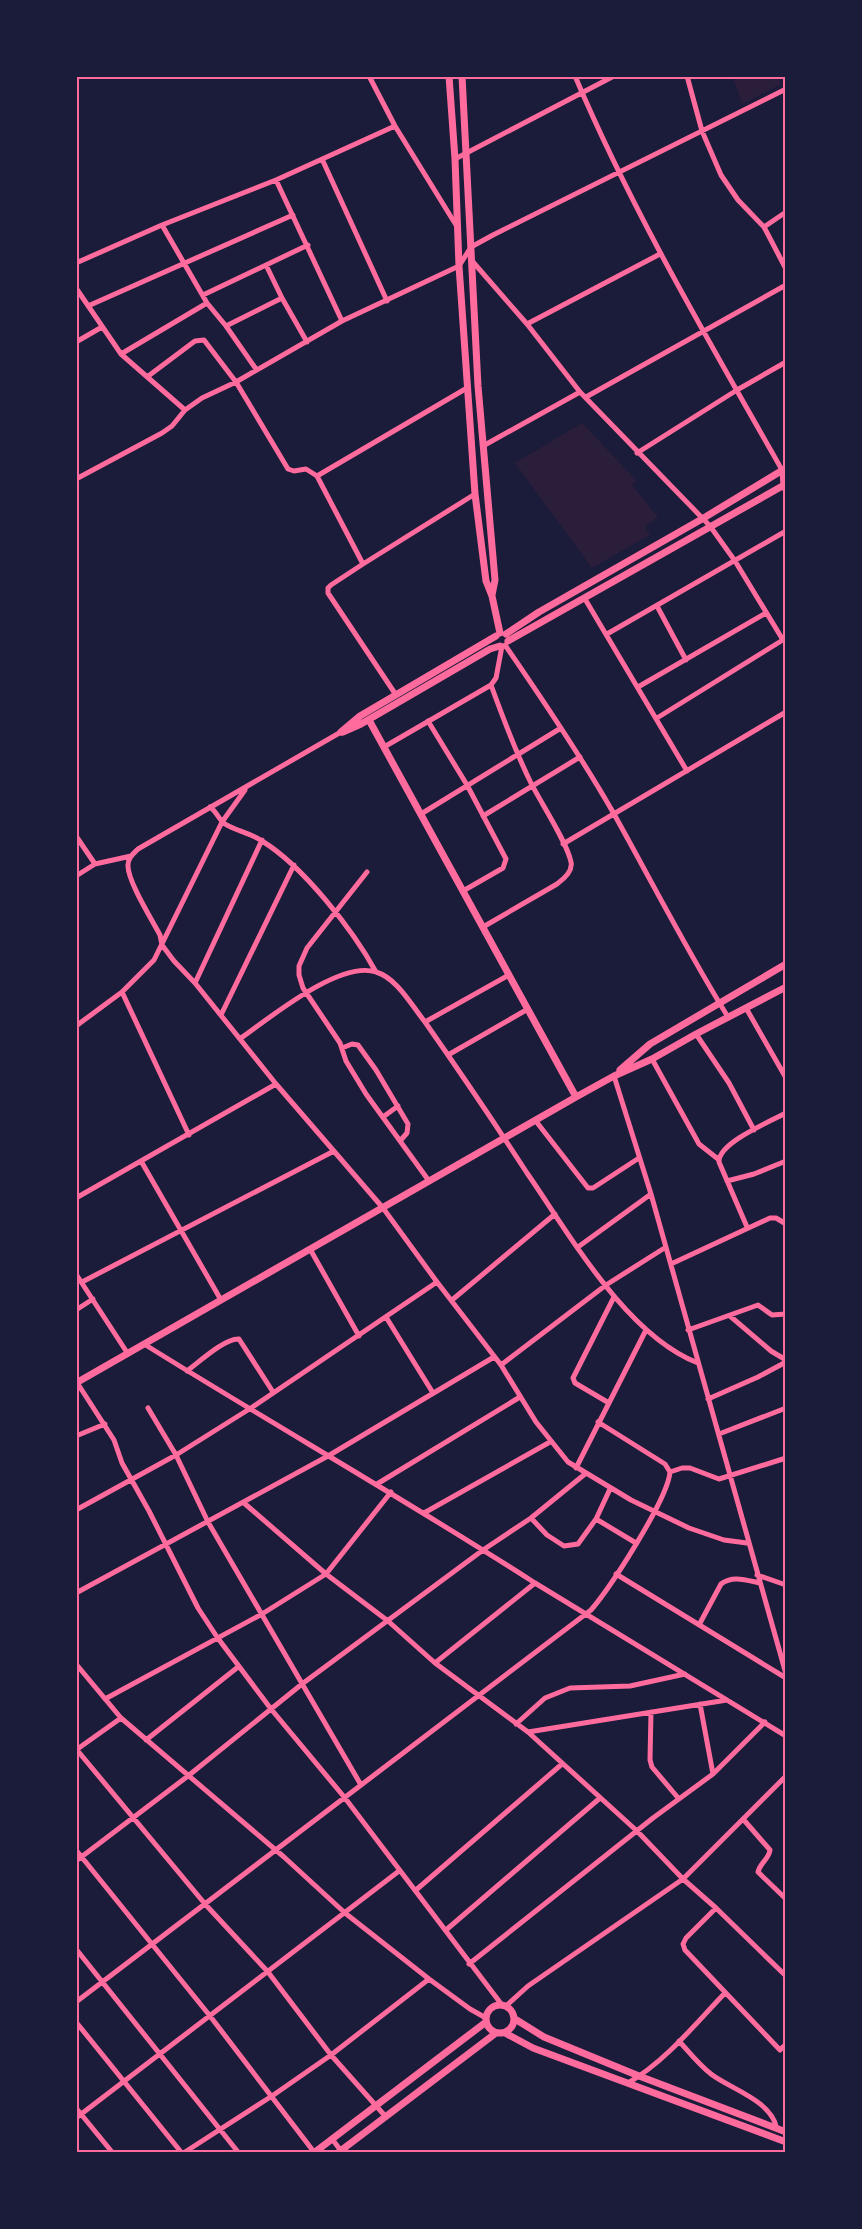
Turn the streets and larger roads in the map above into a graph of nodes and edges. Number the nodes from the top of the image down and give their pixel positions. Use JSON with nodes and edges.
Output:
{"nodes":[{"id":1,"x":369,"y":76,"type":"edge"},
{"id":2,"x":450,"y":76,"type":"edge"},
{"id":3,"x":462,"y":76,"type":"edge"},
{"id":4,"x":575,"y":76,"type":"edge"},
{"id":5,"x":614,"y":76,"type":"edge"},
{"id":6,"x":687,"y":76,"type":"edge"},
{"id":7,"x":786,"y":89,"type":"edge"},
{"id":8,"x":582,"y":93,"type":"junction"},
{"id":9,"x":395,"y":126,"type":"junction"},
{"id":10,"x":702,"y":131,"type":"junction"},
{"id":11,"x":467,"y":153,"type":"junction"},
{"id":12,"x":322,"y":159,"type":"junction"},
{"id":13,"x":455,"y":159,"type":"junction"},
{"id":14,"x":618,"y":172,"type":"junction"},
{"id":15,"x":276,"y":180,"type":"junction"},
{"id":16,"x":786,"y":212,"type":"edge"},
{"id":17,"x":293,"y":215,"type":"junction"},
{"id":18,"x":162,"y":225,"type":"junction"},
{"id":19,"x":764,"y":227,"type":"junction"},
{"id":20,"x":458,"y":228,"type":"junction"},
{"id":21,"x":308,"y":245,"type":"junction"},
{"id":22,"x":471,"y":247,"type":"junction"},
{"id":23,"x":660,"y":254,"type":"junction"},
{"id":24,"x":184,"y":262,"type":"junction"},
{"id":25,"x":472,"y":262,"type":"junction"},
{"id":26,"x":76,"y":263,"type":"edge"},
{"id":27,"x":266,"y":265,"type":"junction"},
{"id":28,"x":459,"y":266,"type":"junction"},
{"id":29,"x":786,"y":269,"type":"edge"},
{"id":30,"x":786,"y":285,"type":"edge"},
{"id":31,"x":76,"y":288,"type":"edge"},
{"id":32,"x":203,"y":295,"type":"junction"},
{"id":33,"x":282,"y":298,"type":"junction"},
{"id":34,"x":83,"y":299,"type":"junction"},
{"id":35,"x":387,"y":301,"type":"junction"},
{"id":36,"x":76,"y":302,"type":"edge"},
{"id":37,"x":207,"y":303,"type":"junction"},
{"id":38,"x":88,"y":306,"type":"junction"},
{"id":39,"x":342,"y":321,"type":"junction"},
{"id":40,"x":527,"y":324,"type":"junction"},
{"id":41,"x":226,"y":326,"type":"junction"},
{"id":42,"x":102,"y":327,"type":"junction"},
{"id":43,"x":703,"y":331,"type":"junction"},
{"id":44,"x":76,"y":342,"type":"edge"},
{"id":45,"x":307,"y":342,"type":"junction"},
{"id":46,"x":121,"y":354,"type":"junction"},
{"id":47,"x":786,"y":362,"type":"edge"},
{"id":48,"x":256,"y":369,"type":"junction"},
{"id":49,"x":147,"y":376,"type":"junction"},
{"id":50,"x":236,"y":382,"type":"junction"},
{"id":51,"x":467,"y":388,"type":"junction"},
{"id":52,"x":737,"y":390,"type":"junction"},
{"id":53,"x":580,"y":392,"type":"junction"},
{"id":54,"x":586,"y":398,"type":"junction"},
{"id":55,"x":185,"y":410,"type":"junction"},
{"id":56,"x":483,"y":447,"type":"junction"},
{"id":57,"x":637,"y":453,"type":"junction"},
{"id":58,"x":784,"y":469,"type":"edge"},
{"id":59,"x":317,"y":476,"type":"junction"},
{"id":60,"x":76,"y":479,"type":"edge"},
{"id":61,"x":785,"y":487,"type":"edge"},
{"id":62,"x":475,"y":494,"type":"junction"},
{"id":63,"x":702,"y":519,"type":"junction"},
{"id":64,"x":710,"y":526,"type":"junction"},
{"id":65,"x":786,"y":531,"type":"edge"},
{"id":66,"x":735,"y":561,"type":"junction"},
{"id":67,"x":363,"y":564,"type":"junction"},
{"id":68,"x":492,"y":596,"type":"junction"},
{"id":69,"x":585,"y":598,"type":"junction"},
{"id":70,"x":657,"y":606,"type":"junction"},
{"id":71,"x":766,"y":613,"type":"junction"},
{"id":72,"x":607,"y":634,"type":"junction"},
{"id":73,"x":784,"y":639,"type":"edge"},
{"id":74,"x":502,"y":640,"type":"junction"},
{"id":75,"x":686,"y":660,"type":"junction"},
{"id":76,"x":433,"y":678,"type":"junction"},
{"id":77,"x":491,"y":685,"type":"junction"},
{"id":78,"x":638,"y":687,"type":"junction"},
{"id":79,"x":396,"y":695,"type":"junction"},
{"id":80,"x":786,"y":712,"type":"edge"},
{"id":81,"x":657,"y":718,"type":"junction"},
{"id":82,"x":369,"y":720,"type":"junction"},
{"id":83,"x":428,"y":721,"type":"junction"},
{"id":84,"x":561,"y":728,"type":"junction"},
{"id":85,"x":341,"y":732,"type":"junction"},
{"id":86,"x":384,"y":747,"type":"junction"},
{"id":87,"x":517,"y":754,"type":"junction"},
{"id":88,"x":580,"y":757,"type":"junction"},
{"id":89,"x":687,"y":771,"type":"junction"},
{"id":90,"x":248,"y":785,"type":"junction"},
{"id":91,"x":467,"y":785,"type":"junction"},
{"id":92,"x":532,"y":785,"type":"junction"},
{"id":93,"x":210,"y":807,"type":"junction"},
{"id":94,"x":613,"y":813,"type":"junction"},
{"id":95,"x":421,"y":814,"type":"junction"},
{"id":96,"x":483,"y":816,"type":"junction"},
{"id":97,"x":222,"y":822,"type":"junction"},
{"id":98,"x":76,"y":836,"type":"edge"},
{"id":99,"x":262,"y":840,"type":"junction"},
{"id":100,"x":563,"y":843,"type":"junction"},
{"id":101,"x":131,"y":856,"type":"junction"},
{"id":102,"x":95,"y":864,"type":"junction"},
{"id":103,"x":294,"y":865,"type":"junction"},
{"id":104,"x":367,"y":872,"type":"dead end"},
{"id":105,"x":76,"y":876,"type":"edge"},
{"id":106,"x":463,"y":891,"type":"junction"},
{"id":107,"x":335,"y":911,"type":"junction"},
{"id":108,"x":483,"y":927,"type":"junction"},
{"id":109,"x":162,"y":945,"type":"junction"},
{"id":110,"x":786,"y":964,"type":"edge"},
{"id":111,"x":376,"y":972,"type":"junction"},
{"id":112,"x":509,"y":975,"type":"junction"},
{"id":113,"x":195,"y":983,"type":"junction"},
{"id":114,"x":786,"y":987,"type":"edge"},
{"id":115,"x":122,"y":992,"type":"junction"},
{"id":116,"x":307,"y":992,"type":"junction"},
{"id":117,"x":719,"y":1003,"type":"junction"},
{"id":118,"x":746,"y":1008,"type":"junction"},
{"id":119,"x":528,"y":1009,"type":"junction"},
{"id":120,"x":221,"y":1015,"type":"junction"},
{"id":121,"x":728,"y":1017,"type":"junction"},
{"id":122,"x":425,"y":1022,"type":"junction"},
{"id":123,"x":76,"y":1026,"type":"edge"},
{"id":124,"x":696,"y":1034,"type":"junction"},
{"id":125,"x":241,"y":1038,"type":"junction"},
{"id":126,"x":342,"y":1048,"type":"junction"},
{"id":127,"x":448,"y":1055,"type":"junction"},
{"id":128,"x":652,"y":1059,"type":"junction"},
{"id":129,"x":614,"y":1076,"type":"junction"},
{"id":130,"x":786,"y":1078,"type":"edge"},
{"id":131,"x":276,"y":1084,"type":"junction"},
{"id":132,"x":576,"y":1097,"type":"junction"},
{"id":133,"x":398,"y":1106,"type":"junction"},
{"id":134,"x":786,"y":1113,"type":"edge"},
{"id":135,"x":382,"y":1117,"type":"junction"},
{"id":136,"x":535,"y":1120,"type":"junction"},
{"id":137,"x":754,"y":1130,"type":"junction"},
{"id":138,"x":189,"y":1135,"type":"junction"},
{"id":139,"x":504,"y":1138,"type":"junction"},
{"id":140,"x":400,"y":1141,"type":"junction"},
{"id":141,"x":334,"y":1151,"type":"junction"},
{"id":142,"x":639,"y":1158,"type":"junction"},
{"id":143,"x":718,"y":1159,"type":"junction"},
{"id":144,"x":141,"y":1161,"type":"junction"},
{"id":145,"x":786,"y":1161,"type":"edge"},
{"id":146,"x":429,"y":1181,"type":"junction"},
{"id":147,"x":727,"y":1181,"type":"junction"},
{"id":148,"x":651,"y":1194,"type":"junction"},
{"id":149,"x":76,"y":1198,"type":"edge"},
{"id":150,"x":382,"y":1208,"type":"junction"},
{"id":151,"x":555,"y":1214,"type":"junction"},
{"id":152,"x":786,"y":1224,"type":"edge"},
{"id":153,"x":747,"y":1227,"type":"junction"},
{"id":154,"x":181,"y":1231,"type":"junction"},
{"id":155,"x":578,"y":1246,"type":"junction"},
{"id":156,"x":666,"y":1247,"type":"junction"},
{"id":157,"x":310,"y":1249,"type":"junction"},
{"id":158,"x":671,"y":1264,"type":"junction"},
{"id":159,"x":76,"y":1274,"type":"edge"},
{"id":160,"x":82,"y":1282,"type":"junction"},
{"id":161,"x":437,"y":1282,"type":"junction"},
{"id":162,"x":606,"y":1285,"type":"junction"},
{"id":163,"x":614,"y":1297,"type":"junction"},
{"id":164,"x":93,"y":1299,"type":"junction"},
{"id":165,"x":221,"y":1300,"type":"junction"},
{"id":166,"x":452,"y":1300,"type":"junction"},
{"id":167,"x":76,"y":1310,"type":"edge"},
{"id":168,"x":786,"y":1314,"type":"edge"},
{"id":169,"x":730,"y":1316,"type":"junction"},
{"id":170,"x":386,"y":1317,"type":"junction"},
{"id":171,"x":646,"y":1330,"type":"junction"},
{"id":172,"x":688,"y":1330,"type":"junction"},
{"id":173,"x":359,"y":1336,"type":"junction"},
{"id":174,"x":144,"y":1344,"type":"junction"},
{"id":175,"x":128,"y":1354,"type":"junction"},
{"id":176,"x":494,"y":1357,"type":"junction"},
{"id":177,"x":786,"y":1361,"type":"edge"},
{"id":178,"x":698,"y":1364,"type":"junction"},
{"id":179,"x":501,"y":1365,"type":"junction"},
{"id":180,"x":186,"y":1371,"type":"junction"},
{"id":181,"x":77,"y":1382,"type":"edge"},
{"id":182,"x":273,"y":1392,"type":"junction"},
{"id":183,"x":433,"y":1393,"type":"junction"},
{"id":184,"x":520,"y":1397,"type":"junction"},
{"id":185,"x":708,"y":1399,"type":"junction"},
{"id":186,"x":609,"y":1403,"type":"junction"},
{"id":187,"x":148,"y":1407,"type":"dead end"},
{"id":188,"x":250,"y":1408,"type":"junction"},
{"id":189,"x":786,"y":1408,"type":"edge"},
{"id":190,"x":598,"y":1422,"type":"junction"},
{"id":191,"x":105,"y":1424,"type":"junction"},
{"id":192,"x":718,"y":1434,"type":"junction"},
{"id":193,"x":76,"y":1436,"type":"edge"},
{"id":194,"x":550,"y":1442,"type":"junction"},
{"id":195,"x":176,"y":1455,"type":"junction"},
{"id":196,"x":328,"y":1456,"type":"junction"},
{"id":197,"x":786,"y":1458,"type":"edge"},
{"id":198,"x":576,"y":1468,"type":"junction"},
{"id":199,"x":670,"y":1472,"type":"junction"},
{"id":200,"x":585,"y":1474,"type":"junction"},
{"id":201,"x":730,"y":1476,"type":"junction"},
{"id":202,"x":132,"y":1480,"type":"junction"},
{"id":203,"x":377,"y":1484,"type":"junction"},
{"id":204,"x":610,"y":1489,"type":"junction"},
{"id":205,"x":391,"y":1492,"type":"junction"},
{"id":206,"x":244,"y":1503,"type":"junction"},
{"id":207,"x":76,"y":1510,"type":"edge"},
{"id":208,"x":655,"y":1512,"type":"junction"},
{"id":209,"x":424,"y":1513,"type":"junction"},
{"id":210,"x":531,"y":1518,"type":"junction"},
{"id":211,"x":596,"y":1519,"type":"junction"},
{"id":212,"x":208,"y":1522,"type":"junction"},
{"id":213,"x":636,"y":1542,"type":"junction"},
{"id":214,"x":747,"y":1543,"type":"junction"},
{"id":215,"x":166,"y":1546,"type":"junction"},
{"id":216,"x":483,"y":1550,"type":"junction"},
{"id":217,"x":326,"y":1574,"type":"junction"},
{"id":218,"x":616,"y":1574,"type":"junction"},
{"id":219,"x":757,"y":1575,"type":"junction"},
{"id":220,"x":535,"y":1583,"type":"junction"},
{"id":221,"x":760,"y":1583,"type":"junction"},
{"id":222,"x":786,"y":1585,"type":"edge"},
{"id":223,"x":76,"y":1593,"type":"edge"},
{"id":224,"x":262,"y":1614,"type":"junction"},
{"id":225,"x":585,"y":1614,"type":"junction"},
{"id":226,"x":388,"y":1621,"type":"junction"},
{"id":227,"x":699,"y":1625,"type":"junction"},
{"id":228,"x":217,"y":1638,"type":"junction"},
{"id":229,"x":435,"y":1663,"type":"junction"},
{"id":230,"x":76,"y":1664,"type":"edge"},
{"id":231,"x":238,"y":1667,"type":"junction"},
{"id":232,"x":685,"y":1674,"type":"junction"},
{"id":233,"x":786,"y":1676,"type":"edge"},
{"id":234,"x":302,"y":1684,"type":"junction"},
{"id":235,"x":478,"y":1694,"type":"junction"},
{"id":236,"x":105,"y":1700,"type":"junction"},
{"id":237,"x":727,"y":1700,"type":"junction"},
{"id":238,"x":700,"y":1704,"type":"junction"},
{"id":239,"x":271,"y":1709,"type":"junction"},
{"id":240,"x":651,"y":1713,"type":"junction"},
{"id":241,"x":121,"y":1718,"type":"junction"},
{"id":242,"x":765,"y":1722,"type":"junction"},
{"id":243,"x":516,"y":1724,"type":"junction"},
{"id":244,"x":528,"y":1732,"type":"junction"},
{"id":245,"x":786,"y":1736,"type":"edge"},
{"id":246,"x":146,"y":1740,"type":"junction"},
{"id":247,"x":77,"y":1750,"type":"edge"},
{"id":248,"x":561,"y":1764,"type":"junction"},
{"id":249,"x":713,"y":1774,"type":"junction"},
{"id":250,"x":188,"y":1776,"type":"junction"},
{"id":251,"x":786,"y":1776,"type":"edge"},
{"id":252,"x":361,"y":1785,"type":"junction"},
{"id":253,"x":345,"y":1798,"type":"junction"},
{"id":254,"x":600,"y":1798,"type":"junction"},
{"id":255,"x":679,"y":1799,"type":"junction"},
{"id":256,"x":134,"y":1816,"type":"junction"},
{"id":257,"x":743,"y":1819,"type":"junction"},
{"id":258,"x":637,"y":1831,"type":"junction"},
{"id":259,"x":76,"y":1850,"type":"edge"},
{"id":260,"x":275,"y":1851,"type":"junction"},
{"id":261,"x":79,"y":1859,"type":"edge"},
{"id":262,"x":399,"y":1871,"type":"junction"},
{"id":263,"x":683,"y":1879,"type":"junction"},
{"id":264,"x":416,"y":1890,"type":"junction"},
{"id":265,"x":786,"y":1899,"type":"edge"},
{"id":266,"x":205,"y":1904,"type":"junction"},
{"id":267,"x":716,"y":1908,"type":"junction"},
{"id":268,"x":345,"y":1913,"type":"junction"},
{"id":269,"x":446,"y":1930,"type":"junction"},
{"id":270,"x":152,"y":1944,"type":"junction"},
{"id":271,"x":76,"y":1949,"type":"edge"},
{"id":272,"x":469,"y":1965,"type":"junction"},
{"id":273,"x":268,"y":1972,"type":"junction"},
{"id":274,"x":786,"y":1976,"type":"edge"},
{"id":275,"x":429,"y":1979,"type":"junction"},
{"id":276,"x":103,"y":1982,"type":"junction"},
{"id":277,"x":725,"y":1993,"type":"junction"},
{"id":278,"x":76,"y":2002,"type":"edge"},
{"id":279,"x":504,"y":2006,"type":"junction"},
{"id":280,"x":210,"y":2016,"type":"junction"},
{"id":281,"x":515,"y":2019,"type":"junction"},
{"id":282,"x":486,"y":2020,"type":"junction"},
{"id":283,"x":76,"y":2022,"type":"edge"},
{"id":284,"x":496,"y":2033,"type":"junction"},
{"id":285,"x":505,"y":2033,"type":"junction"},
{"id":286,"x":679,"y":2041,"type":"junction"},
{"id":287,"x":786,"y":2044,"type":"edge"},
{"id":288,"x":780,"y":2050,"type":"junction"},
{"id":289,"x":160,"y":2054,"type":"junction"},
{"id":290,"x":331,"y":2055,"type":"junction"},
{"id":291,"x":786,"y":2055,"type":"edge"},
{"id":292,"x":639,"y":2076,"type":"junction"},
{"id":293,"x":125,"y":2082,"type":"junction"},
{"id":294,"x":628,"y":2083,"type":"junction"},
{"id":295,"x":272,"y":2097,"type":"junction"},
{"id":296,"x":376,"y":2106,"type":"junction"},
{"id":297,"x":76,"y":2108,"type":"edge"},
{"id":298,"x":79,"y":2116,"type":"edge"},
{"id":299,"x":386,"y":2116,"type":"junction"},
{"id":300,"x":777,"y":2129,"type":"junction"},
{"id":301,"x":219,"y":2130,"type":"junction"},
{"id":302,"x":786,"y":2132,"type":"edge"},
{"id":303,"x":332,"y":2139,"type":"junction"},
{"id":304,"x":786,"y":2142,"type":"edge"},
{"id":305,"x":112,"y":2152,"type":"edge"},
{"id":306,"x":183,"y":2152,"type":"edge"},
{"id":307,"x":238,"y":2152,"type":"edge"},
{"id":308,"x":314,"y":2152,"type":"edge"},
{"id":309,"x":341,"y":2152,"type":"edge"}],
"edges":[{"from":1,"to":9,"type":"street"},
{"from":2,"to":13,"type":"street"},
{"from":3,"to":11,"type":"street"},
{"from":4,"to":8,"type":"street"},
{"from":5,"to":8,"type":"street"},
{"from":6,"to":10,"type":"street"},
{"from":7,"to":10,"type":"street"},
{"from":8,"to":11,"type":"street"},
{"from":8,"to":14,"type":"street"},
{"from":9,"to":12,"type":"street"},
{"from":9,"to":20,"type":"street"},
{"from":10,"to":14,"type":"street"},
{"from":10,"to":19,"type":"street"},
{"from":11,"to":13,"type":"street"},
{"from":11,"to":22,"type":"street"},
{"from":12,"to":15,"type":"street"},
{"from":12,"to":35,"type":"street"},
{"from":13,"to":20,"type":"street"},
{"from":14,"to":22,"type":"street"},
{"from":14,"to":23,"type":"street"},
{"from":15,"to":17,"type":"street"},
{"from":15,"to":18,"type":"street"},
{"from":16,"to":19,"type":"street"},
{"from":17,"to":21,"type":"street"},
{"from":17,"to":24,"type":"street"},
{"from":18,"to":24,"type":"street"},
{"from":18,"to":26,"type":"street"},
{"from":19,"to":29,"type":"street"},
{"from":20,"to":28,"type":"street"},
{"from":21,"to":27,"type":"street"},
{"from":21,"to":39,"type":"street"},
{"from":22,"to":25,"type":"street"},
{"from":22,"to":28,"type":"street"},
{"from":23,"to":40,"type":"street"},
{"from":23,"to":43,"type":"street"},
{"from":24,"to":32,"type":"street"},
{"from":24,"to":38,"type":"street"},
{"from":25,"to":40,"type":"street"},
{"from":25,"to":56,"type":"street"},
{"from":27,"to":32,"type":"street"},
{"from":27,"to":33,"type":"street"},
{"from":28,"to":35,"type":"street"},
{"from":28,"to":51,"type":"street"},
{"from":30,"to":43,"type":"street"},
{"from":31,"to":34,"type":"street"},
{"from":32,"to":37,"type":"street"},
{"from":33,"to":41,"type":"street"},
{"from":33,"to":45,"type":"street"},
{"from":34,"to":36,"type":"street"},
{"from":34,"to":38,"type":"street"},
{"from":35,"to":39,"type":"street"},
{"from":37,"to":41,"type":"street"},
{"from":37,"to":46,"type":"street"},
{"from":38,"to":42,"type":"street"},
{"from":39,"to":45,"type":"street"},
{"from":40,"to":53,"type":"street"},
{"from":41,"to":48,"type":"street"},
{"from":42,"to":44,"type":"street"},
{"from":42,"to":46,"type":"street"},
{"from":43,"to":52,"type":"street"},
{"from":43,"to":54,"type":"street"},
{"from":45,"to":48,"type":"street"},
{"from":46,"to":49,"type":"street"},
{"from":47,"to":52,"type":"street"},
{"from":48,"to":50,"type":"street"},
{"from":49,"to":50,"type":"street"},
{"from":49,"to":55,"type":"street"},
{"from":50,"to":55,"type":"street"},
{"from":50,"to":59,"type":"street"},
{"from":51,"to":59,"type":"street"},
{"from":51,"to":62,"type":"street"},
{"from":52,"to":57,"type":"street"},
{"from":52,"to":58,"type":"street"},
{"from":53,"to":54,"type":"street"},
{"from":53,"to":56,"type":"street"},
{"from":54,"to":57,"type":"street"},
{"from":55,"to":60,"type":"street"},
{"from":56,"to":68,"type":"street"},
{"from":57,"to":63,"type":"street"},
{"from":58,"to":61,"type":"street"},
{"from":58,"to":63,"type":"street"},
{"from":59,"to":67,"type":"street"},
{"from":61,"to":64,"type":"street"},
{"from":62,"to":67,"type":"street"},
{"from":62,"to":68,"type":"street"},
{"from":63,"to":64,"type":"street"},
{"from":63,"to":74,"type":"street"},
{"from":64,"to":66,"type":"street"},
{"from":64,"to":69,"type":"street"},
{"from":65,"to":66,"type":"street"},
{"from":66,"to":70,"type":"street"},
{"from":66,"to":71,"type":"street"},
{"from":67,"to":79,"type":"street"},
{"from":68,"to":74,"type":"street"},
{"from":69,"to":72,"type":"street"},
{"from":69,"to":74,"type":"street"},
{"from":70,"to":72,"type":"street"},
{"from":70,"to":75,"type":"street"},
{"from":71,"to":73,"type":"street"},
{"from":71,"to":75,"type":"street"},
{"from":72,"to":78,"type":"street"},
{"from":73,"to":81,"type":"street"},
{"from":74,"to":76,"type":"street"},
{"from":74,"to":77,"type":"street"},
{"from":74,"to":84,"type":"street"},
{"from":75,"to":78,"type":"street"},
{"from":76,"to":79,"type":"street"},
{"from":76,"to":82,"type":"street"},
{"from":77,"to":83,"type":"street"},
{"from":77,"to":87,"type":"street"},
{"from":78,"to":81,"type":"street"},
{"from":79,"to":85,"type":"street"},
{"from":80,"to":89,"type":"street"},
{"from":81,"to":89,"type":"street"},
{"from":82,"to":85,"type":"street"},
{"from":82,"to":86,"type":"street"},
{"from":83,"to":86,"type":"street"},
{"from":83,"to":91,"type":"street"},
{"from":84,"to":87,"type":"street"},
{"from":84,"to":88,"type":"street"},
{"from":85,"to":90,"type":"street"},
{"from":86,"to":95,"type":"street"},
{"from":87,"to":91,"type":"street"},
{"from":87,"to":92,"type":"street"},
{"from":88,"to":92,"type":"street"},
{"from":88,"to":94,"type":"street"},
{"from":89,"to":94,"type":"street"},
{"from":90,"to":93,"type":"street"},
{"from":90,"to":97,"type":"street"},
{"from":91,"to":95,"type":"street"},
{"from":91,"to":96,"type":"street"},
{"from":92,"to":96,"type":"street"},
{"from":92,"to":100,"type":"street"},
{"from":93,"to":97,"type":"street"},
{"from":93,"to":101,"type":"street"},
{"from":94,"to":100,"type":"street"},
{"from":94,"to":117,"type":"street"},
{"from":95,"to":106,"type":"street"},
{"from":96,"to":106,"type":"street"},
{"from":97,"to":99,"type":"street"},
{"from":97,"to":109,"type":"street"},
{"from":98,"to":102,"type":"street"},
{"from":99,"to":103,"type":"street"},
{"from":99,"to":113,"type":"street"},
{"from":100,"to":108,"type":"street"},
{"from":101,"to":102,"type":"street"},
{"from":101,"to":109,"type":"street"},
{"from":102,"to":105,"type":"street"},
{"from":103,"to":107,"type":"street"},
{"from":103,"to":120,"type":"street"},
{"from":104,"to":107,"type":"street"},
{"from":106,"to":108,"type":"street"},
{"from":107,"to":111,"type":"street"},
{"from":107,"to":116,"type":"street"},
{"from":108,"to":112,"type":"street"},
{"from":109,"to":113,"type":"street"},
{"from":109,"to":115,"type":"street"},
{"from":110,"to":117,"type":"street"},
{"from":111,"to":116,"type":"street"},
{"from":111,"to":122,"type":"street"},
{"from":112,"to":119,"type":"street"},
{"from":112,"to":122,"type":"street"},
{"from":113,"to":120,"type":"street"},
{"from":114,"to":118,"type":"street"},
{"from":115,"to":123,"type":"street"},
{"from":115,"to":138,"type":"street"},
{"from":116,"to":125,"type":"street"},
{"from":116,"to":126,"type":"street"},
{"from":117,"to":121,"type":"street"},
{"from":117,"to":129,"type":"street"},
{"from":118,"to":121,"type":"street"},
{"from":118,"to":130,"type":"street"},
{"from":119,"to":127,"type":"street"},
{"from":119,"to":132,"type":"street"},
{"from":120,"to":125,"type":"street"},
{"from":121,"to":124,"type":"street"},
{"from":122,"to":127,"type":"street"},
{"from":124,"to":128,"type":"street"},
{"from":124,"to":137,"type":"street"},
{"from":125,"to":131,"type":"street"},
{"from":126,"to":133,"type":"street"},
{"from":126,"to":135,"type":"street"},
{"from":127,"to":139,"type":"street"},
{"from":128,"to":129,"type":"street"},
{"from":128,"to":143,"type":"street"},
{"from":129,"to":132,"type":"street"},
{"from":129,"to":142,"type":"street"},
{"from":131,"to":138,"type":"street"},
{"from":131,"to":141,"type":"street"},
{"from":132,"to":136,"type":"street"},
{"from":133,"to":135,"type":"street"},
{"from":133,"to":140,"type":"street"},
{"from":134,"to":137,"type":"street"},
{"from":135,"to":140,"type":"street"},
{"from":136,"to":139,"type":"street"},
{"from":136,"to":142,"type":"street"},
{"from":137,"to":143,"type":"street"},
{"from":138,"to":144,"type":"street"},
{"from":139,"to":146,"type":"street"},
{"from":139,"to":151,"type":"street"},
{"from":140,"to":146,"type":"street"},
{"from":141,"to":150,"type":"street"},
{"from":141,"to":154,"type":"street"},
{"from":142,"to":148,"type":"street"},
{"from":143,"to":147,"type":"street"},
{"from":144,"to":149,"type":"street"},
{"from":144,"to":154,"type":"street"},
{"from":145,"to":147,"type":"street"},
{"from":146,"to":150,"type":"street"},
{"from":147,"to":153,"type":"street"},
{"from":148,"to":155,"type":"street"},
{"from":148,"to":156,"type":"street"},
{"from":150,"to":157,"type":"street"},
{"from":150,"to":161,"type":"street"},
{"from":151,"to":155,"type":"street"},
{"from":151,"to":166,"type":"street"},
{"from":152,"to":153,"type":"street"},
{"from":153,"to":158,"type":"street"},
{"from":154,"to":160,"type":"street"},
{"from":154,"to":165,"type":"street"},
{"from":155,"to":162,"type":"street"},
{"from":156,"to":158,"type":"street"},
{"from":156,"to":162,"type":"street"},
{"from":157,"to":165,"type":"street"},
{"from":157,"to":173,"type":"street"},
{"from":158,"to":172,"type":"street"},
{"from":159,"to":160,"type":"street"},
{"from":160,"to":164,"type":"street"},
{"from":161,"to":166,"type":"street"},
{"from":161,"to":170,"type":"street"},
{"from":162,"to":163,"type":"street"},
{"from":162,"to":179,"type":"street"},
{"from":163,"to":171,"type":"street"},
{"from":163,"to":186,"type":"street"},
{"from":164,"to":167,"type":"street"},
{"from":164,"to":175,"type":"street"},
{"from":165,"to":174,"type":"street"},
{"from":166,"to":176,"type":"street"},
{"from":168,"to":169,"type":"street"},
{"from":169,"to":172,"type":"street"},
{"from":169,"to":177,"type":"street"},
{"from":170,"to":173,"type":"street"},
{"from":170,"to":183,"type":"street"},
{"from":171,"to":178,"type":"street"},
{"from":171,"to":186,"type":"street"},
{"from":172,"to":178,"type":"street"},
{"from":173,"to":182,"type":"street"},
{"from":174,"to":175,"type":"street"},
{"from":174,"to":180,"type":"street"},
{"from":175,"to":181,"type":"street"},
{"from":176,"to":179,"type":"street"},
{"from":176,"to":183,"type":"street"},
{"from":177,"to":185,"type":"street"},
{"from":178,"to":185,"type":"street"},
{"from":179,"to":184,"type":"street"},
{"from":180,"to":182,"type":"street"},
{"from":180,"to":188,"type":"street"},
{"from":181,"to":191,"type":"street"},
{"from":182,"to":188,"type":"street"},
{"from":183,"to":196,"type":"street"},
{"from":184,"to":194,"type":"street"},
{"from":184,"to":203,"type":"street"},
{"from":185,"to":192,"type":"street"},
{"from":186,"to":190,"type":"street"},
{"from":187,"to":195,"type":"street"},
{"from":188,"to":195,"type":"street"},
{"from":188,"to":196,"type":"street"},
{"from":189,"to":192,"type":"street"},
{"from":190,"to":198,"type":"street"},
{"from":190,"to":199,"type":"street"},
{"from":191,"to":193,"type":"street"},
{"from":191,"to":202,"type":"street"},
{"from":192,"to":201,"type":"street"},
{"from":194,"to":198,"type":"street"},
{"from":194,"to":209,"type":"street"},
{"from":195,"to":202,"type":"street"},
{"from":195,"to":212,"type":"street"},
{"from":196,"to":203,"type":"street"},
{"from":196,"to":206,"type":"street"},
{"from":197,"to":201,"type":"street"},
{"from":198,"to":200,"type":"street"},
{"from":199,"to":201,"type":"street"},
{"from":199,"to":208,"type":"street"},
{"from":200,"to":204,"type":"street"},
{"from":200,"to":210,"type":"street"},
{"from":201,"to":214,"type":"street"},
{"from":202,"to":207,"type":"street"},
{"from":202,"to":215,"type":"street"},
{"from":203,"to":205,"type":"street"},
{"from":204,"to":208,"type":"street"},
{"from":204,"to":211,"type":"street"},
{"from":205,"to":209,"type":"street"},
{"from":205,"to":217,"type":"street"},
{"from":206,"to":212,"type":"street"},
{"from":206,"to":217,"type":"street"},
{"from":208,"to":213,"type":"street"},
{"from":208,"to":214,"type":"street"},
{"from":209,"to":216,"type":"street"},
{"from":210,"to":211,"type":"street"},
{"from":210,"to":216,"type":"street"},
{"from":211,"to":213,"type":"street"},
{"from":212,"to":215,"type":"street"},
{"from":212,"to":224,"type":"street"},
{"from":213,"to":218,"type":"street"},
{"from":214,"to":219,"type":"street"},
{"from":215,"to":223,"type":"street"},
{"from":215,"to":228,"type":"street"},
{"from":216,"to":220,"type":"street"},
{"from":216,"to":226,"type":"street"},
{"from":217,"to":224,"type":"street"},
{"from":217,"to":226,"type":"street"},
{"from":218,"to":225,"type":"street"},
{"from":218,"to":227,"type":"street"},
{"from":219,"to":221,"type":"street"},
{"from":219,"to":222,"type":"street"},
{"from":220,"to":225,"type":"street"},
{"from":220,"to":229,"type":"street"},
{"from":221,"to":227,"type":"street"},
{"from":221,"to":233,"type":"street"},
{"from":224,"to":228,"type":"street"},
{"from":224,"to":234,"type":"street"},
{"from":225,"to":232,"type":"street"},
{"from":225,"to":235,"type":"street"},
{"from":226,"to":229,"type":"street"},
{"from":226,"to":234,"type":"street"},
{"from":227,"to":233,"type":"street"},
{"from":228,"to":231,"type":"street"},
{"from":228,"to":236,"type":"street"},
{"from":229,"to":235,"type":"street"},
{"from":230,"to":236,"type":"street"},
{"from":231,"to":239,"type":"street"},
{"from":231,"to":246,"type":"street"},
{"from":232,"to":237,"type":"street"},
{"from":232,"to":243,"type":"street"},
{"from":234,"to":239,"type":"street"},
{"from":234,"to":252,"type":"street"},
{"from":235,"to":243,"type":"street"},
{"from":235,"to":252,"type":"street"},
{"from":236,"to":241,"type":"street"},
{"from":237,"to":238,"type":"street"},
{"from":237,"to":242,"type":"street"},
{"from":238,"to":240,"type":"street"},
{"from":238,"to":249,"type":"street"},
{"from":239,"to":250,"type":"street"},
{"from":239,"to":253,"type":"street"},
{"from":240,"to":244,"type":"street"},
{"from":240,"to":255,"type":"street"},
{"from":241,"to":246,"type":"street"},
{"from":241,"to":247,"type":"street"},
{"from":242,"to":245,"type":"street"},
{"from":242,"to":249,"type":"street"},
{"from":243,"to":244,"type":"street"},
{"from":244,"to":248,"type":"street"},
{"from":246,"to":250,"type":"street"},
{"from":247,"to":256,"type":"street"},
{"from":248,"to":254,"type":"street"},
{"from":248,"to":264,"type":"street"},
{"from":249,"to":255,"type":"street"},
{"from":250,"to":256,"type":"street"},
{"from":250,"to":260,"type":"street"},
{"from":251,"to":257,"type":"street"},
{"from":252,"to":253,"type":"street"},
{"from":253,"to":260,"type":"street"},
{"from":253,"to":262,"type":"street"},
{"from":254,"to":258,"type":"street"},
{"from":254,"to":269,"type":"street"},
{"from":255,"to":258,"type":"street"},
{"from":256,"to":261,"type":"street"},
{"from":256,"to":266,"type":"street"},
{"from":257,"to":263,"type":"street"},
{"from":257,"to":265,"type":"street"},
{"from":258,"to":263,"type":"street"},
{"from":258,"to":272,"type":"street"},
{"from":259,"to":261,"type":"street"},
{"from":260,"to":266,"type":"street"},
{"from":260,"to":268,"type":"street"},
{"from":261,"to":270,"type":"street"},
{"from":262,"to":264,"type":"street"},
{"from":262,"to":268,"type":"street"},
{"from":263,"to":267,"type":"street"},
{"from":263,"to":279,"type":"street"},
{"from":264,"to":269,"type":"street"},
{"from":266,"to":270,"type":"street"},
{"from":266,"to":273,"type":"street"},
{"from":267,"to":274,"type":"street"},
{"from":267,"to":277,"type":"street"},
{"from":268,"to":273,"type":"street"},
{"from":268,"to":275,"type":"street"},
{"from":269,"to":272,"type":"street"},
{"from":270,"to":276,"type":"street"},
{"from":270,"to":280,"type":"street"},
{"from":271,"to":276,"type":"street"},
{"from":272,"to":279,"type":"street"},
{"from":273,"to":280,"type":"street"},
{"from":273,"to":290,"type":"street"},
{"from":275,"to":282,"type":"street"},
{"from":275,"to":290,"type":"street"},
{"from":276,"to":278,"type":"street"},
{"from":276,"to":289,"type":"street"},
{"from":277,"to":286,"type":"street"},
{"from":277,"to":288,"type":"street"},
{"from":279,"to":281,"type":"street"},
{"from":279,"to":282,"type":"street"},
{"from":280,"to":289,"type":"street"},
{"from":280,"to":295,"type":"street"},
{"from":281,"to":285,"type":"street"},
{"from":281,"to":292,"type":"street"},
{"from":282,"to":284,"type":"street"},
{"from":282,"to":296,"type":"street"},
{"from":283,"to":293,"type":"street"},
{"from":284,"to":285,"type":"street"},
{"from":284,"to":299,"type":"street"},
{"from":285,"to":294,"type":"street"},
{"from":286,"to":292,"type":"street"},
{"from":286,"to":300,"type":"street"},
{"from":287,"to":288,"type":"street"},
{"from":288,"to":291,"type":"street"},
{"from":289,"to":293,"type":"street"},
{"from":289,"to":301,"type":"street"},
{"from":290,"to":295,"type":"street"},
{"from":290,"to":296,"type":"street"},
{"from":292,"to":294,"type":"street"},
{"from":292,"to":300,"type":"street"},
{"from":293,"to":298,"type":"street"},
{"from":293,"to":306,"type":"street"},
{"from":294,"to":304,"type":"street"},
{"from":295,"to":301,"type":"street"},
{"from":295,"to":308,"type":"street"},
{"from":296,"to":299,"type":"street"},
{"from":296,"to":303,"type":"street"},
{"from":297,"to":298,"type":"street"},
{"from":298,"to":305,"type":"street"},
{"from":299,"to":309,"type":"street"},
{"from":300,"to":302,"type":"street"},
{"from":301,"to":306,"type":"street"},
{"from":301,"to":307,"type":"street"},
{"from":303,"to":308,"type":"street"},
{"from":303,"to":309,"type":"street"}]}
